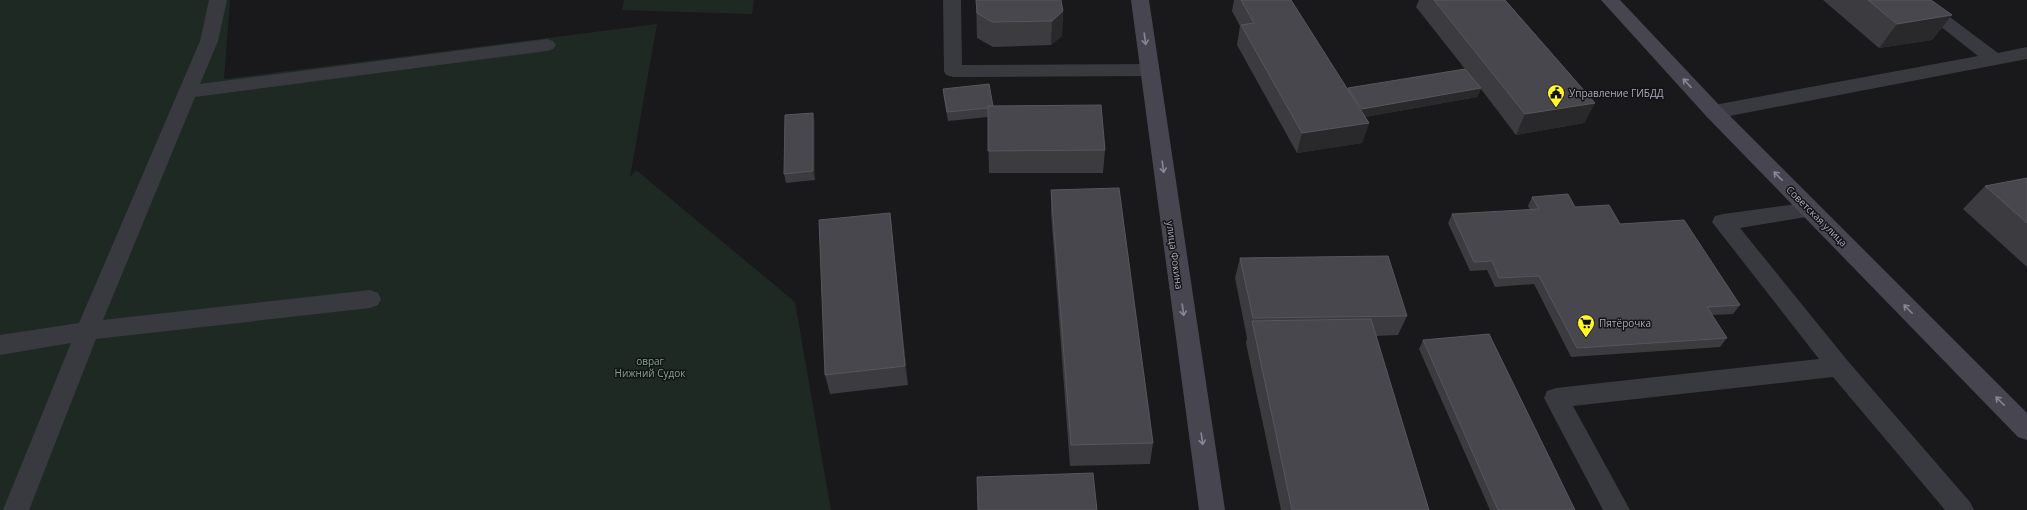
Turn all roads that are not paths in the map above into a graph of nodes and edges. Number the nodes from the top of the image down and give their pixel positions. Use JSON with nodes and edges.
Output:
{"nodes":[{"id":1,"x":218,"y":0,"type":"edge"},
{"id":2,"x":952,"y":0,"type":"edge"},
{"id":3,"x":1140,"y":0,"type":"edge"},
{"id":4,"x":1610,"y":0,"type":"edge"},
{"id":5,"x":1916,"y":0,"type":"edge"},
{"id":6,"x":547,"y":46,"type":"dead end"},
{"id":7,"x":2027,"y":53,"type":"edge"},
{"id":8,"x":1994,"y":59,"type":"junction"},
{"id":9,"x":1149,"y":70,"type":"junction"},
{"id":10,"x":187,"y":92,"type":"junction"},
{"id":11,"x":1714,"y":112,"type":"junction"},
{"id":12,"x":1810,"y":210,"type":"junction"},
{"id":13,"x":370,"y":299,"type":"dead end"},
{"id":14,"x":88,"y":331,"type":"junction"},
{"id":15,"x":0,"y":345,"type":"edge"},
{"id":16,"x":1839,"y":367,"type":"junction"},
{"id":17,"x":2027,"y":429,"type":"edge"},
{"id":18,"x":16,"y":510,"type":"edge"},
{"id":19,"x":1212,"y":510,"type":"edge"},
{"id":20,"x":1617,"y":510,"type":"edge"},
{"id":21,"x":1961,"y":510,"type":"edge"}],
"edges":[{"from":1,"to":10,"type":"street"},
{"from":2,"to":9,"type":"street"},
{"from":3,"to":9,"type":"main road","name":"улица Фокина","one_way":true},
{"from":11,"to":4,"type":"main road","name":"Советская улица","one_way":true},
{"from":5,"to":8,"type":"street"},
{"from":6,"to":10,"type":"street"},
{"from":7,"to":8,"type":"street"},
{"from":8,"to":11,"type":"street"},
{"from":9,"to":19,"type":"main road","name":"улица Фокина","one_way":true},
{"from":10,"to":14,"type":"street"},
{"from":12,"to":11,"type":"main road","name":"Советская улица","one_way":true},
{"from":12,"to":16,"type":"street"},
{"from":17,"to":12,"type":"main road","name":"Советская улица","one_way":true},
{"from":13,"to":14,"type":"street"},
{"from":14,"to":15,"type":"street"},
{"from":14,"to":18,"type":"street"},
{"from":16,"to":20,"type":"street"},
{"from":16,"to":21,"type":"street"}]}
